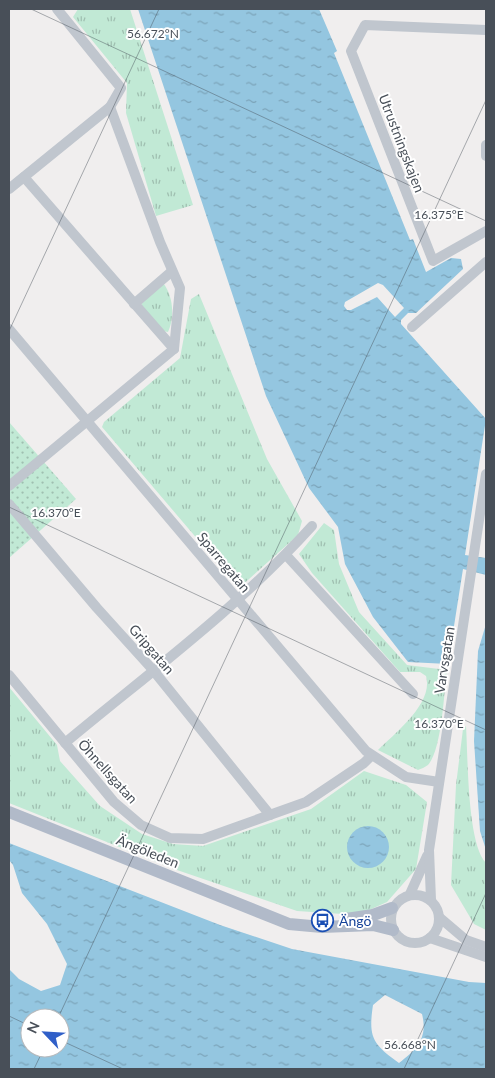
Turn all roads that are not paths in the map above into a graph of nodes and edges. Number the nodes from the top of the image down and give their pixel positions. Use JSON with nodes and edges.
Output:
{"nodes":[{"id":1,"x":57,"y":9,"type":"edge"},
{"id":2,"x":486,"y":30,"type":"edge"},
{"id":3,"x":110,"y":107,"type":"junction"},
{"id":4,"x":486,"y":145,"type":"edge"},
{"id":5,"x":486,"y":156,"type":"edge"},
{"id":6,"x":24,"y":177,"type":"junction"},
{"id":7,"x":9,"y":189,"type":"edge"},
{"id":8,"x":486,"y":231,"type":"edge"},
{"id":9,"x":486,"y":262,"type":"edge"},
{"id":10,"x":171,"y":272,"type":"junction"},
{"id":11,"x":134,"y":304,"type":"junction"},
{"id":12,"x":412,"y":327,"type":"dead end"},
{"id":13,"x":9,"y":329,"type":"edge"},
{"id":14,"x":174,"y":349,"type":"junction"},
{"id":15,"x":88,"y":423,"type":"junction"},
{"id":16,"x":486,"y":474,"type":"edge"},
{"id":17,"x":9,"y":486,"type":"edge"},
{"id":18,"x":9,"y":504,"type":"edge"},
{"id":19,"x":312,"y":526,"type":"dead end"},
{"id":20,"x":286,"y":555,"type":"junction"},
{"id":21,"x":238,"y":600,"type":"junction"},
{"id":22,"x":153,"y":670,"type":"junction"},
{"id":23,"x":9,"y":675,"type":"edge"},
{"id":24,"x":413,"y":694,"type":"dead end"},
{"id":25,"x":65,"y":743,"type":"junction"},
{"id":26,"x":371,"y":756,"type":"junction"},
{"id":27,"x":439,"y":782,"type":"junction"},
{"id":28,"x":9,"y":812,"type":"edge"},
{"id":29,"x":270,"y":815,"type":"junction"},
{"id":30,"x":429,"y":850,"type":"junction"},
{"id":31,"x":410,"y":894,"type":"junction"},
{"id":32,"x":431,"y":900,"type":"junction"},
{"id":33,"x":392,"y":908,"type":"junction"},
{"id":34,"x":440,"y":917,"type":"junction"},
{"id":35,"x":277,"y":918,"type":"junction"},
{"id":36,"x":392,"y":930,"type":"junction"},
{"id":37,"x":430,"y":938,"type":"junction"},
{"id":38,"x":486,"y":947,"type":"edge"},
{"id":39,"x":486,"y":957,"type":"edge"}],
"edges":[{"from":1,"to":3,"type":"street"},
{"from":2,"to":8,"type":"street","name":"Utrustningskajen"},
{"from":3,"to":6,"type":"street"},
{"from":3,"to":10,"type":"street"},
{"from":4,"to":5,"type":"street"},
{"from":6,"to":7,"type":"street"},
{"from":6,"to":11,"type":"street"},
{"from":9,"to":12,"type":"street"},
{"from":10,"to":11,"type":"street"},
{"from":10,"to":14,"type":"street"},
{"from":11,"to":14,"type":"street"},
{"from":13,"to":15,"type":"street","name":"Sparregatan"},
{"from":14,"to":15,"type":"street"},
{"from":15,"to":17,"type":"street"},
{"from":15,"to":21,"type":"street","name":"Sparregatan"},
{"from":16,"to":27,"type":"street","name":"Varvsgatan"},
{"from":18,"to":22,"type":"street","name":"Gripgatan"},
{"from":19,"to":20,"type":"street"},
{"from":20,"to":21,"type":"street"},
{"from":20,"to":24,"type":"street"},
{"from":21,"to":22,"type":"street"},
{"from":21,"to":26,"type":"street","name":"Sparregatan"},
{"from":22,"to":25,"type":"street"},
{"from":22,"to":29,"type":"street","name":"Gripgatan"},
{"from":23,"to":25,"type":"street","name":"Öhnellsgatan"},
{"from":25,"to":29,"type":"street","name":"Öhnellsgatan"},
{"from":26,"to":27,"type":"street","name":"Sparregatan"},
{"from":26,"to":29,"type":"street","name":"Öhnellsgatan"},
{"from":27,"to":30,"type":"street","name":"Varvsgatan"},
{"from":28,"to":35,"type":"main road","name":"Ängöleden"},
{"from":30,"to":31,"type":"street","name":"Varvsgatan"},
{"from":30,"to":32,"type":"street","name":"Varvsgatan"},
{"from":31,"to":32,"type":"street"},
{"from":31,"to":33,"type":"street","name":"Ängöleden"},
{"from":32,"to":34,"type":"street"},
{"from":33,"to":35,"type":"main road","name":"Ängöleden"},
{"from":33,"to":36,"type":"street"},
{"from":34,"to":37,"type":"street"},
{"from":34,"to":38,"type":"street"},
{"from":35,"to":36,"type":"main road","name":"Ängöleden"},
{"from":36,"to":37,"type":"street","name":"Ängöleden"},
{"from":37,"to":39,"type":"street","name":"Ängöleden"}]}
